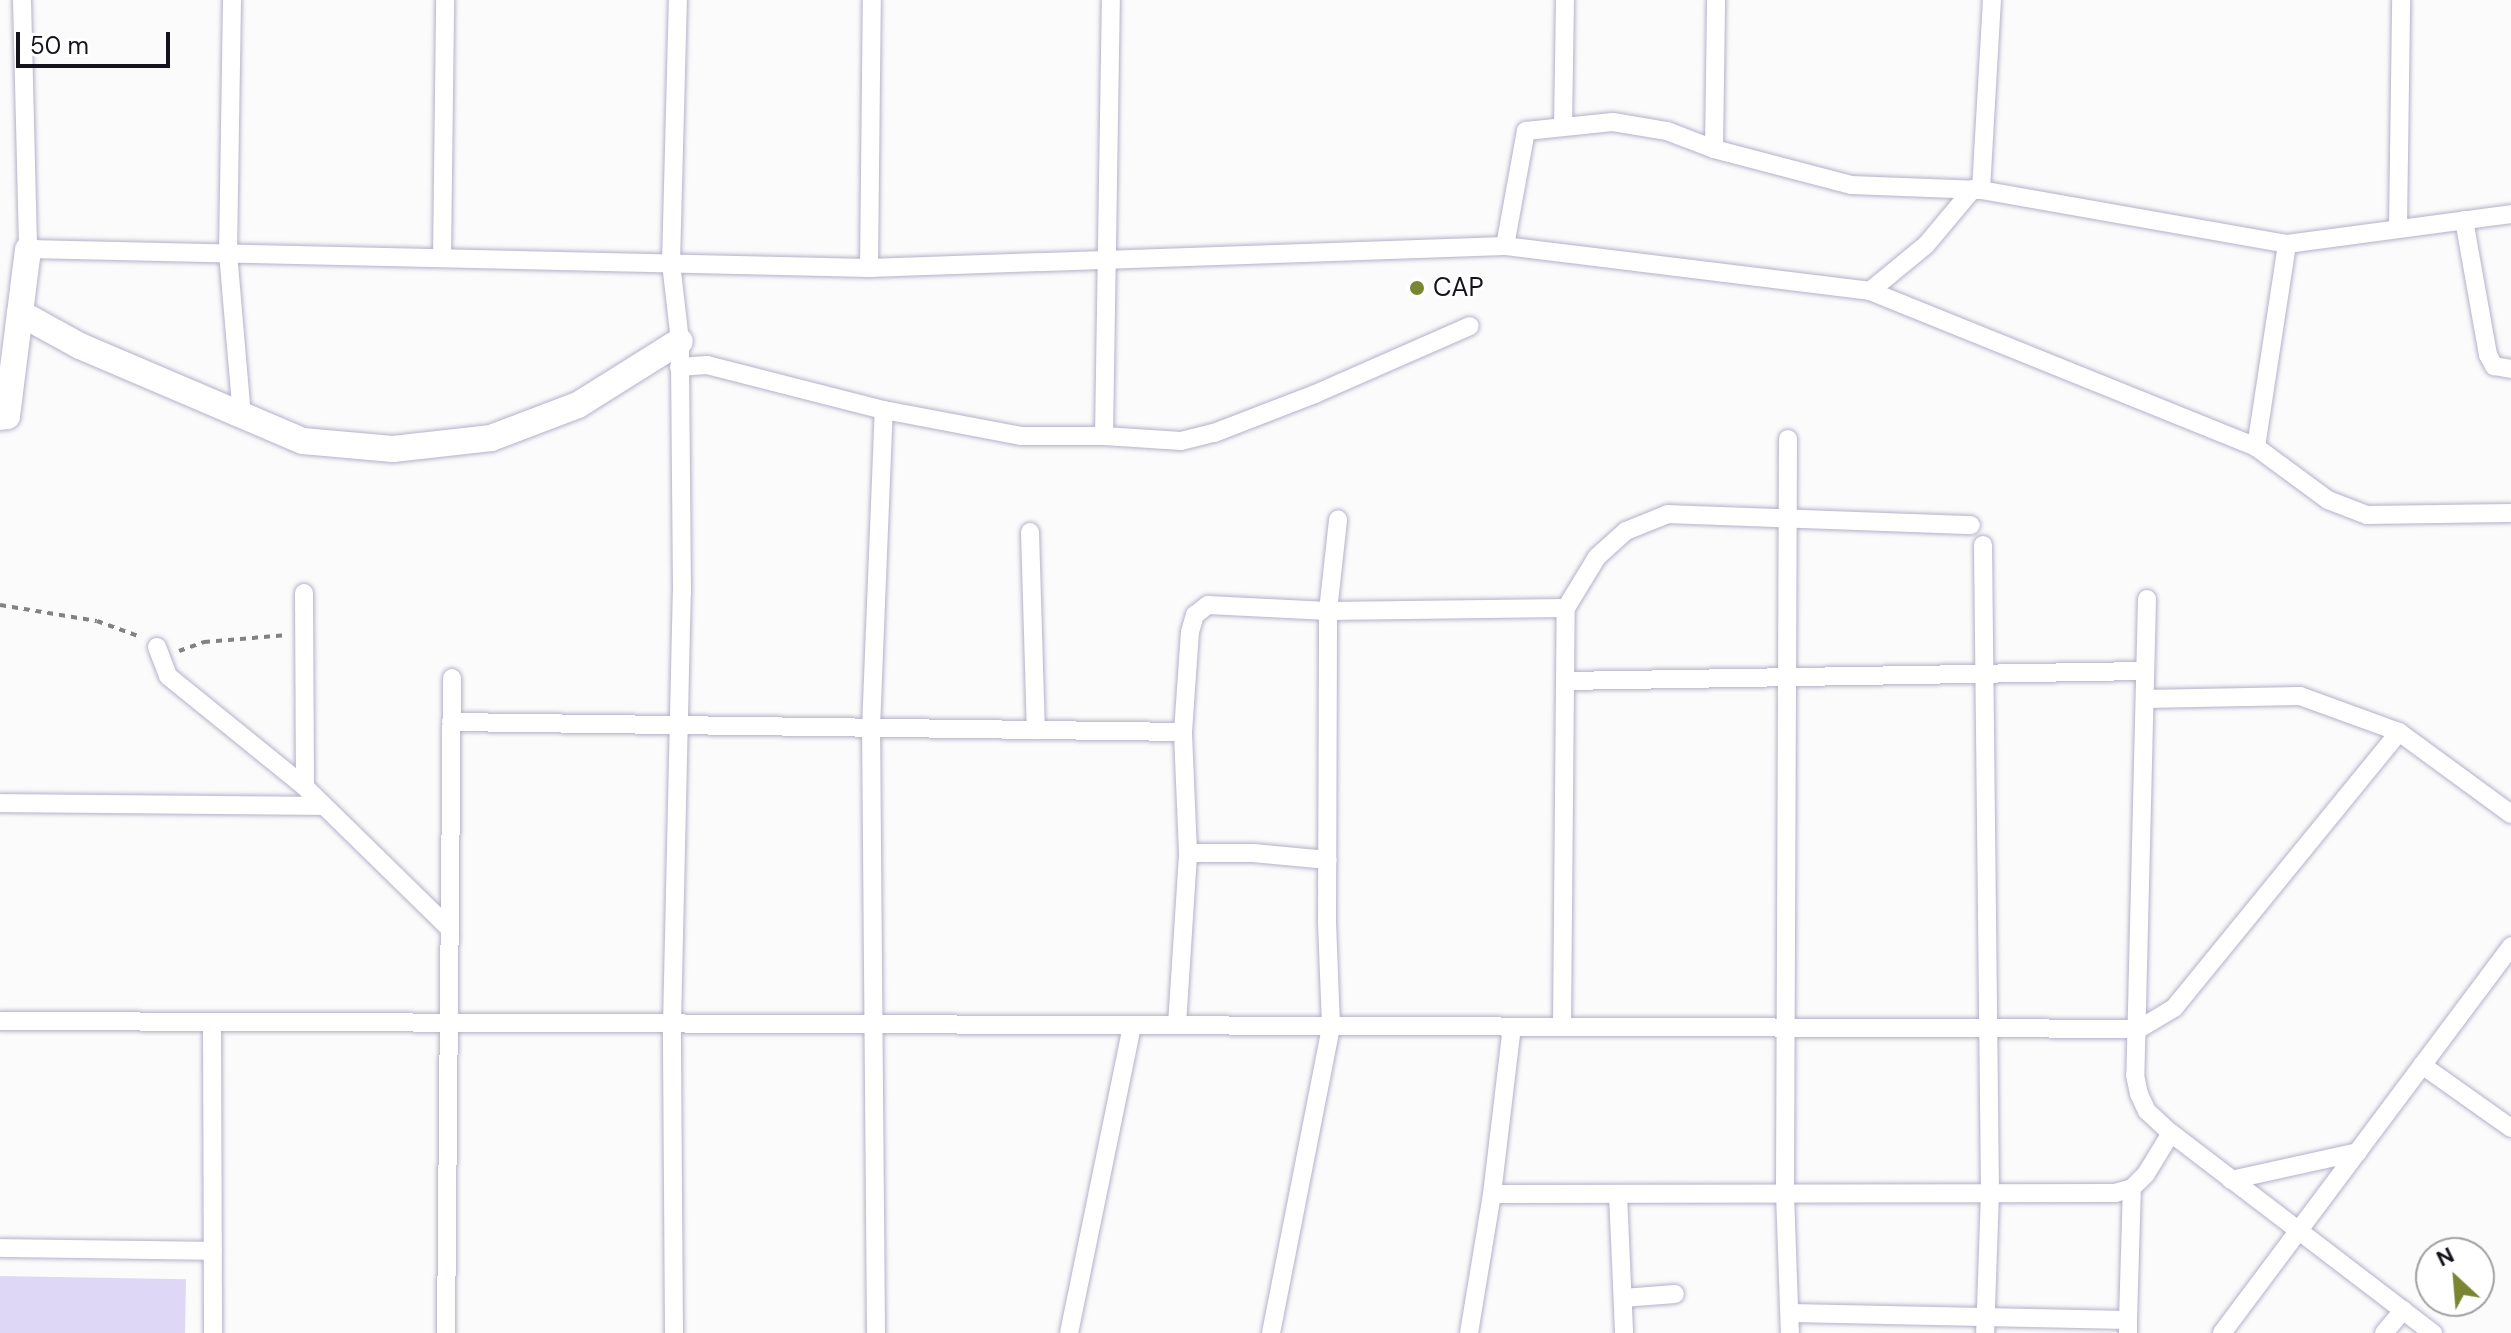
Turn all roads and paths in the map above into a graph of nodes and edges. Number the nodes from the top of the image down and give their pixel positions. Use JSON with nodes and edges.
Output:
{"nodes":[{"id":1,"x":22,"y":0,"type":"edge"},
{"id":2,"x":232,"y":0,"type":"edge"},
{"id":3,"x":445,"y":0,"type":"edge"},
{"id":4,"x":678,"y":0,"type":"edge"},
{"id":5,"x":872,"y":0,"type":"edge"},
{"id":6,"x":1111,"y":0,"type":"edge"},
{"id":7,"x":1565,"y":0,"type":"edge"},
{"id":8,"x":1716,"y":0,"type":"edge"},
{"id":9,"x":1992,"y":0,"type":"edge"},
{"id":10,"x":2401,"y":0,"type":"edge"},
{"id":11,"x":1563,"y":127,"type":"junction"},
{"id":12,"x":1714,"y":149,"type":"junction"},
{"id":13,"x":1977,"y":190,"type":"junction"},
{"id":14,"x":2509,"y":217,"type":"edge"},
{"id":15,"x":2464,"y":220,"type":"junction"},
{"id":16,"x":2398,"y":227,"type":"junction"},
{"id":17,"x":2287,"y":244,"type":"junction"},
{"id":18,"x":1505,"y":246,"type":"junction"},
{"id":19,"x":28,"y":249,"type":"junction"},
{"id":20,"x":228,"y":253,"type":"junction"},
{"id":21,"x":1109,"y":257,"type":"junction"},
{"id":22,"x":442,"y":258,"type":"junction"},
{"id":23,"x":671,"y":263,"type":"junction"},
{"id":24,"x":869,"y":268,"type":"junction"},
{"id":25,"x":1870,"y":291,"type":"junction"},
{"id":26,"x":20,"y":313,"type":"junction"},
{"id":27,"x":1470,"y":326,"type":"dead end"},
{"id":28,"x":680,"y":341,"type":"junction"},
{"id":29,"x":679,"y":367,"type":"junction"},
{"id":30,"x":2511,"y":369,"type":"edge"},
{"id":31,"x":884,"y":410,"type":"junction"},
{"id":32,"x":242,"y":415,"type":"junction"},
{"id":33,"x":0,"y":417,"type":"edge"},
{"id":34,"x":1104,"y":436,"type":"junction"},
{"id":35,"x":1788,"y":439,"type":"dead end"},
{"id":36,"x":2256,"y":447,"type":"junction"},
{"id":37,"x":2511,"y":513,"type":"edge"},
{"id":38,"x":1788,"y":517,"type":"junction"},
{"id":39,"x":1338,"y":520,"type":"dead end"},
{"id":40,"x":1971,"y":525,"type":"dead end"},
{"id":41,"x":1030,"y":532,"type":"dead end"},
{"id":42,"x":1983,"y":545,"type":"dead end"},
{"id":43,"x":304,"y":593,"type":"dead end"},
{"id":44,"x":2147,"y":599,"type":"dead end"},
{"id":45,"x":1566,"y":608,"type":"junction"},
{"id":46,"x":1328,"y":611,"type":"junction"},
{"id":47,"x":157,"y":647,"type":"dead end"},
{"id":48,"x":2145,"y":671,"type":"junction"},
{"id":49,"x":1987,"y":674,"type":"junction"},
{"id":50,"x":1787,"y":677,"type":"junction"},
{"id":51,"x":452,"y":678,"type":"dead end"},
{"id":52,"x":1565,"y":681,"type":"junction"},
{"id":53,"x":2145,"y":699,"type":"junction"},
{"id":54,"x":451,"y":722,"type":"junction"},
{"id":55,"x":679,"y":725,"type":"junction"},
{"id":56,"x":871,"y":728,"type":"junction"},
{"id":57,"x":1036,"y":730,"type":"junction"},
{"id":58,"x":1183,"y":732,"type":"junction"},
{"id":59,"x":2399,"y":732,"type":"junction"},
{"id":60,"x":305,"y":787,"type":"junction"},
{"id":61,"x":0,"y":803,"type":"edge"},
{"id":62,"x":321,"y":806,"type":"junction"},
{"id":63,"x":2511,"y":814,"type":"edge"},
{"id":64,"x":1188,"y":853,"type":"junction"},
{"id":65,"x":1328,"y":860,"type":"junction"},
{"id":66,"x":450,"y":929,"type":"junction"},
{"id":67,"x":2511,"y":946,"type":"edge"},
{"id":68,"x":0,"y":1021,"type":"edge"},
{"id":69,"x":212,"y":1022,"type":"junction"},
{"id":70,"x":449,"y":1023,"type":"junction"},
{"id":71,"x":672,"y":1024,"type":"junction"},
{"id":72,"x":874,"y":1024,"type":"junction"},
{"id":73,"x":1132,"y":1025,"type":"junction"},
{"id":74,"x":1177,"y":1025,"type":"junction"},
{"id":75,"x":1331,"y":1026,"type":"junction"},
{"id":76,"x":1512,"y":1027,"type":"junction"},
{"id":77,"x":1562,"y":1027,"type":"junction"},
{"id":78,"x":1786,"y":1027,"type":"junction"},
{"id":79,"x":1989,"y":1028,"type":"junction"},
{"id":80,"x":2139,"y":1029,"type":"junction"},
{"id":81,"x":2422,"y":1065,"type":"junction"},
{"id":82,"x":2511,"y":1128,"type":"edge"},
{"id":83,"x":2171,"y":1133,"type":"junction"},
{"id":84,"x":2358,"y":1152,"type":"junction"},
{"id":85,"x":2231,"y":1180,"type":"junction"},
{"id":86,"x":2132,"y":1188,"type":"junction"},
{"id":87,"x":1785,"y":1193,"type":"junction"},
{"id":88,"x":1990,"y":1193,"type":"junction"},
{"id":89,"x":1492,"y":1194,"type":"junction"},
{"id":90,"x":1618,"y":1194,"type":"junction"},
{"id":91,"x":2299,"y":1231,"type":"junction"},
{"id":92,"x":0,"y":1248,"type":"edge"},
{"id":93,"x":213,"y":1251,"type":"junction"},
{"id":94,"x":1675,"y":1294,"type":"dead end"},
{"id":95,"x":1623,"y":1298,"type":"junction"},
{"id":96,"x":2403,"y":1310,"type":"junction"},
{"id":97,"x":1790,"y":1313,"type":"junction"},
{"id":98,"x":1887,"y":1324,"type":"edge"},
{"id":99,"x":1985,"y":1326,"type":"edge"},
{"id":100,"x":2128,"y":1327,"type":"edge"},
{"id":101,"x":213,"y":1333,"type":"edge"},
{"id":102,"x":446,"y":1333,"type":"edge"},
{"id":103,"x":674,"y":1333,"type":"edge"},
{"id":104,"x":876,"y":1333,"type":"edge"},
{"id":105,"x":1069,"y":1333,"type":"edge"},
{"id":106,"x":1271,"y":1333,"type":"edge"},
{"id":107,"x":1469,"y":1333,"type":"edge"},
{"id":108,"x":1624,"y":1333,"type":"edge"},
{"id":109,"x":1790,"y":1333,"type":"edge"},
{"id":110,"x":2222,"y":1333,"type":"edge"},
{"id":111,"x":2384,"y":1333,"type":"edge"},
{"id":112,"x":2433,"y":1333,"type":"edge"}],
"edges":[{"from":1,"to":19,"type":"street"},
{"from":2,"to":20,"type":"street"},
{"from":3,"to":22,"type":"street"},
{"from":4,"to":23,"type":"street"},
{"from":5,"to":24,"type":"street"},
{"from":6,"to":21,"type":"street"},
{"from":7,"to":11,"type":"street"},
{"from":8,"to":12,"type":"street"},
{"from":9,"to":13,"type":"street"},
{"from":10,"to":16,"type":"street"},
{"from":11,"to":12,"type":"street"},
{"from":11,"to":18,"type":"street"},
{"from":12,"to":13,"type":"street"},
{"from":13,"to":17,"type":"street"},
{"from":13,"to":25,"type":"street"},
{"from":14,"to":15,"type":"street"},
{"from":15,"to":16,"type":"street"},
{"from":15,"to":30,"type":"street"},
{"from":16,"to":17,"type":"street"},
{"from":17,"to":36,"type":"street"},
{"from":18,"to":21,"type":"street"},
{"from":18,"to":25,"type":"street"},
{"from":19,"to":20,"type":"street"},
{"from":19,"to":26,"type":"street"},
{"from":20,"to":22,"type":"street"},
{"from":20,"to":32,"type":"street"},
{"from":21,"to":24,"type":"street"},
{"from":21,"to":34,"type":"street"},
{"from":22,"to":23,"type":"street"},
{"from":23,"to":24,"type":"street"},
{"from":23,"to":28,"type":"street"},
{"from":25,"to":36,"type":"street"},
{"from":26,"to":32,"type":"street"},
{"from":26,"to":33,"type":"street"},
{"from":27,"to":34,"type":"street"},
{"from":28,"to":29,"type":"street"},
{"from":28,"to":32,"type":"street"},
{"from":29,"to":31,"type":"street"},
{"from":29,"to":55,"type":"street"},
{"from":31,"to":34,"type":"street"},
{"from":31,"to":56,"type":"street"},
{"from":35,"to":38,"type":"street"},
{"from":36,"to":37,"type":"street"},
{"from":38,"to":40,"type":"street"},
{"from":38,"to":45,"type":"street"},
{"from":38,"to":50,"type":"street"},
{"from":39,"to":46,"type":"street"},
{"from":41,"to":57,"type":"street"},
{"from":42,"to":49,"type":"street"},
{"from":43,"to":60,"type":"street"},
{"from":44,"to":48,"type":"street"},
{"from":45,"to":46,"type":"street"},
{"from":45,"to":52,"type":"street"},
{"from":46,"to":58,"type":"street"},
{"from":46,"to":65,"type":"street"},
{"from":47,"to":60,"type":"street"},
{"from":48,"to":49,"type":"street"},
{"from":48,"to":53,"type":"street"},
{"from":49,"to":50,"type":"street"},
{"from":49,"to":79,"type":"street"},
{"from":50,"to":52,"type":"street"},
{"from":50,"to":78,"type":"street"},
{"from":51,"to":54,"type":"street"},
{"from":52,"to":77,"type":"street"},
{"from":53,"to":59,"type":"street"},
{"from":53,"to":80,"type":"street"},
{"from":54,"to":55,"type":"street"},
{"from":54,"to":66,"type":"street"},
{"from":55,"to":56,"type":"street"},
{"from":55,"to":71,"type":"street"},
{"from":56,"to":57,"type":"street"},
{"from":56,"to":72,"type":"street"},
{"from":57,"to":58,"type":"street"},
{"from":58,"to":64,"type":"street"},
{"from":59,"to":63,"type":"street"},
{"from":59,"to":80,"type":"street"},
{"from":60,"to":62,"type":"street"},
{"from":61,"to":62,"type":"street"},
{"from":62,"to":66,"type":"street"},
{"from":64,"to":65,"type":"street"},
{"from":64,"to":74,"type":"street"},
{"from":65,"to":75,"type":"street"},
{"from":66,"to":70,"type":"street"},
{"from":67,"to":81,"type":"street"},
{"from":68,"to":69,"type":"street"},
{"from":69,"to":70,"type":"street"},
{"from":69,"to":93,"type":"street"},
{"from":70,"to":71,"type":"street"},
{"from":70,"to":102,"type":"street"},
{"from":71,"to":72,"type":"street"},
{"from":71,"to":103,"type":"street"},
{"from":72,"to":73,"type":"street"},
{"from":72,"to":104,"type":"street"},
{"from":73,"to":74,"type":"street"},
{"from":73,"to":105,"type":"street"},
{"from":74,"to":75,"type":"street"},
{"from":75,"to":76,"type":"street"},
{"from":75,"to":106,"type":"street"},
{"from":76,"to":77,"type":"street"},
{"from":76,"to":89,"type":"street"},
{"from":77,"to":78,"type":"street"},
{"from":78,"to":79,"type":"street"},
{"from":78,"to":87,"type":"street"},
{"from":79,"to":80,"type":"street"},
{"from":79,"to":88,"type":"street"},
{"from":80,"to":83,"type":"street"},
{"from":81,"to":82,"type":"street"},
{"from":81,"to":84,"type":"street"},
{"from":83,"to":85,"type":"street"},
{"from":83,"to":86,"type":"street"},
{"from":84,"to":85,"type":"street"},
{"from":84,"to":91,"type":"street"},
{"from":85,"to":91,"type":"street"},
{"from":86,"to":88,"type":"street"},
{"from":86,"to":100,"type":"street"},
{"from":87,"to":88,"type":"street"},
{"from":87,"to":90,"type":"street"},
{"from":87,"to":97,"type":"street"},
{"from":88,"to":99,"type":"street"},
{"from":89,"to":90,"type":"street"},
{"from":89,"to":107,"type":"street"},
{"from":90,"to":95,"type":"street"},
{"from":91,"to":96,"type":"street"},
{"from":91,"to":110,"type":"street"},
{"from":92,"to":93,"type":"street"},
{"from":93,"to":101,"type":"street"},
{"from":94,"to":95,"type":"street"},
{"from":95,"to":108,"type":"street"},
{"from":96,"to":111,"type":"street"},
{"from":96,"to":112,"type":"street"},
{"from":97,"to":98,"type":"street"},
{"from":97,"to":109,"type":"street"},
{"from":98,"to":99,"type":"street"},
{"from":99,"to":100,"type":"street"}]}
